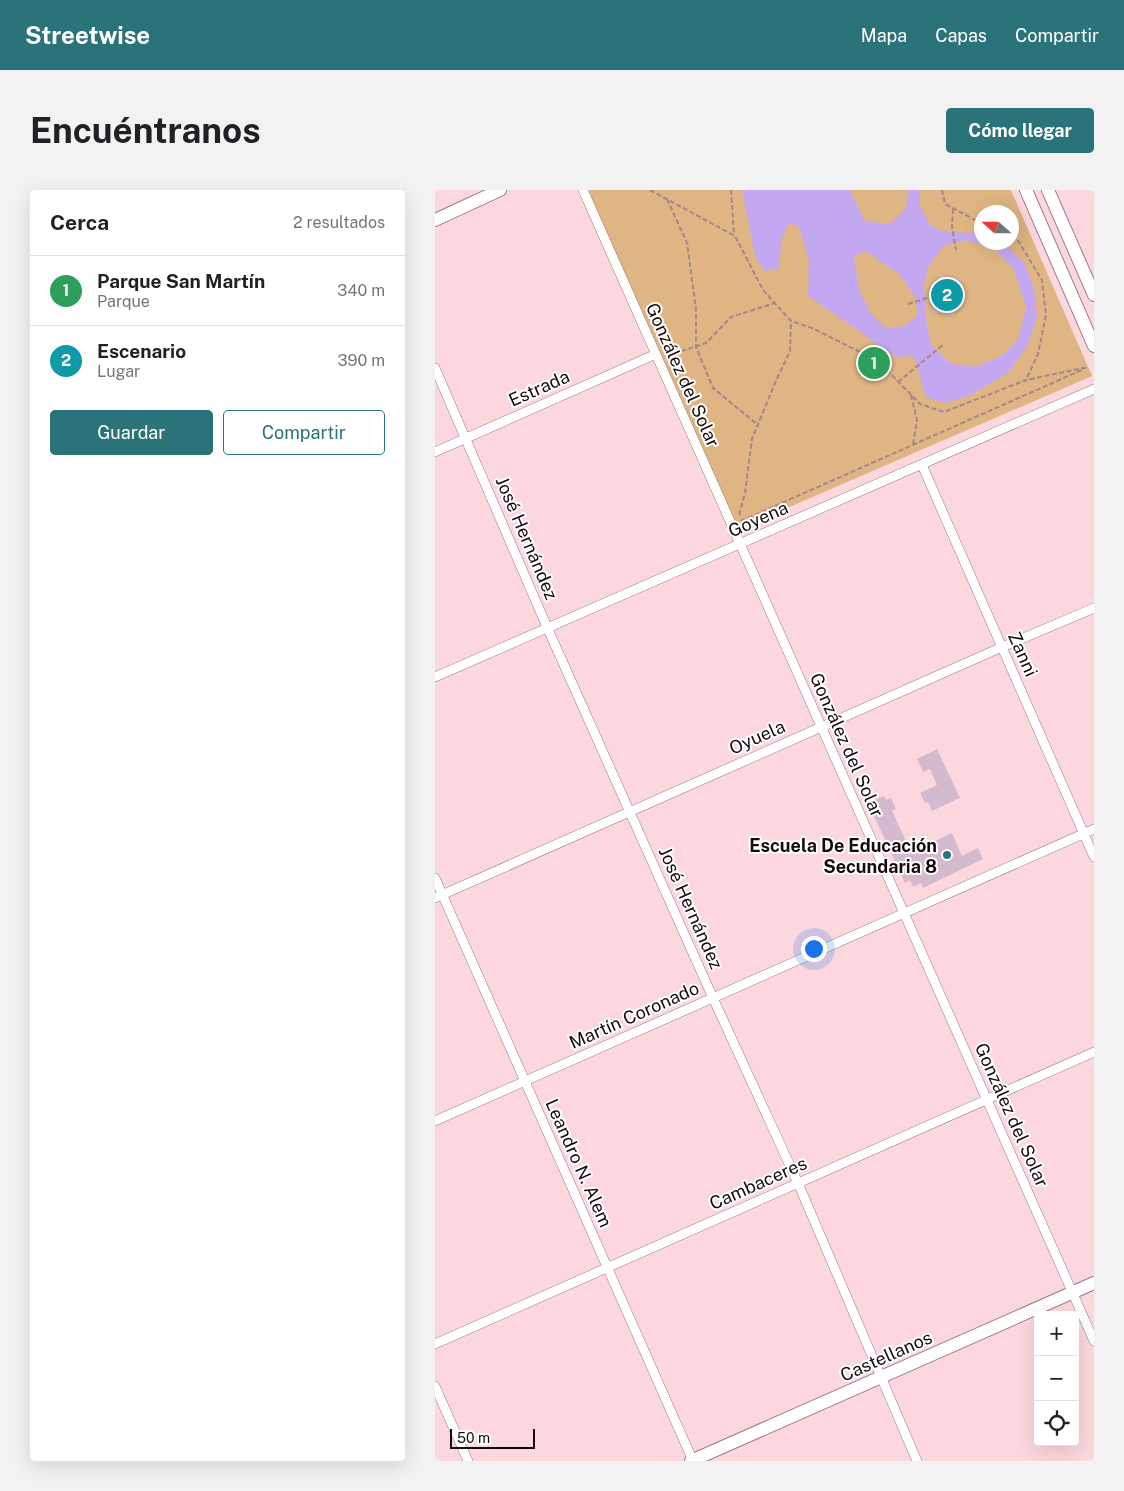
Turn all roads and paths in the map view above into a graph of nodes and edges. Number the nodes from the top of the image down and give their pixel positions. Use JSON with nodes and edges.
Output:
{"nodes":[{"id":1,"x":500,"y":190,"type":"edge"},
{"id":2,"x":583,"y":190,"type":"edge"},
{"id":3,"x":650,"y":190,"type":"edge"},
{"id":4,"x":731,"y":190,"type":"edge"},
{"id":5,"x":942,"y":190,"type":"edge"},
{"id":6,"x":1026,"y":190,"type":"edge"},
{"id":7,"x":1048,"y":190,"type":"edge"},
{"id":8,"x":667,"y":199,"type":"junction"},
{"id":9,"x":953,"y":209,"type":"junction"},
{"id":10,"x":435,"y":220,"type":"edge"},
{"id":11,"x":974,"y":220,"type":"edge"},
{"id":12,"x":735,"y":236,"type":"junction"},
{"id":13,"x":1019,"y":242,"type":"edge"},
{"id":14,"x":956,"y":250,"type":"dead end"},
{"id":15,"x":1094,"y":295,"type":"edge"},
{"id":16,"x":930,"y":297,"type":"dead end"},
{"id":17,"x":775,"y":303,"type":"junction"},
{"id":18,"x":908,"y":304,"type":"dead end"},
{"id":19,"x":791,"y":321,"type":"junction"},
{"id":20,"x":944,"y":344,"type":"dead end"},
{"id":21,"x":1094,"y":346,"type":"edge"},
{"id":22,"x":696,"y":347,"type":"junction"},
{"id":23,"x":658,"y":356,"type":"junction"},
{"id":24,"x":435,"y":368,"type":"edge"},
{"id":25,"x":1026,"y":380,"type":"junction"},
{"id":26,"x":898,"y":382,"type":"junction"},
{"id":27,"x":1094,"y":389,"type":"edge"},
{"id":28,"x":911,"y":395,"type":"junction"},
{"id":29,"x":758,"y":425,"type":"junction"},
{"id":30,"x":466,"y":438,"type":"junction"},
{"id":31,"x":913,"y":444,"type":"junction"},
{"id":32,"x":435,"y":452,"type":"edge"},
{"id":33,"x":922,"y":465,"type":"junction"},
{"id":34,"x":731,"y":524,"type":"junction"},
{"id":35,"x":740,"y":545,"type":"junction"},
{"id":36,"x":1094,"y":608,"type":"edge"},
{"id":37,"x":547,"y":627,"type":"junction"},
{"id":38,"x":1002,"y":647,"type":"junction"},
{"id":39,"x":435,"y":677,"type":"edge"},
{"id":40,"x":821,"y":727,"type":"junction"},
{"id":41,"x":631,"y":812,"type":"junction"},
{"id":42,"x":1094,"y":829,"type":"edge"},
{"id":43,"x":1084,"y":834,"type":"junction"},
{"id":44,"x":1094,"y":857,"type":"edge"},
{"id":45,"x":435,"y":878,"type":"edge"},
{"id":46,"x":439,"y":896,"type":"edge"},
{"id":47,"x":904,"y":913,"type":"junction"},
{"id":48,"x":713,"y":998,"type":"junction"},
{"id":49,"x":1094,"y":1052,"type":"edge"},
{"id":50,"x":525,"y":1081,"type":"junction"},
{"id":51,"x":987,"y":1099,"type":"junction"},
{"id":52,"x":435,"y":1121,"type":"edge"},
{"id":53,"x":797,"y":1183,"type":"junction"},
{"id":54,"x":608,"y":1268,"type":"junction"},
{"id":55,"x":1094,"y":1283,"type":"edge"},
{"id":56,"x":1073,"y":1292,"type":"junction"},
{"id":57,"x":1094,"y":1341,"type":"edge"},
{"id":58,"x":435,"y":1344,"type":"edge"},
{"id":59,"x":881,"y":1377,"type":"junction"},
{"id":60,"x":435,"y":1386,"type":"edge"},
{"id":61,"x":468,"y":1461,"type":"edge"},
{"id":62,"x":692,"y":1461,"type":"edge"},
{"id":63,"x":917,"y":1461,"type":"edge"}],
"edges":[{"from":1,"to":10,"type":"street"},
{"from":2,"to":23,"type":"street","name":"González del Solar"},
{"from":3,"to":8,"type":"path"},
{"from":4,"to":12,"type":"path"},
{"from":5,"to":9,"type":"path"},
{"from":6,"to":21,"type":"street"},
{"from":7,"to":15,"type":"street"},
{"from":8,"to":12,"type":"path"},
{"from":8,"to":22,"type":"path"},
{"from":9,"to":11,"type":"path"},
{"from":9,"to":14,"type":"path"},
{"from":12,"to":17,"type":"path"},
{"from":13,"to":25,"type":"path"},
{"from":16,"to":18,"type":"path"},
{"from":17,"to":19,"type":"path"},
{"from":17,"to":22,"type":"path"},
{"from":19,"to":26,"type":"path"},
{"from":19,"to":29,"type":"path"},
{"from":20,"to":26,"type":"path"},
{"from":22,"to":23,"type":"path"},
{"from":22,"to":29,"type":"path"},
{"from":23,"to":30,"type":"street","name":"Estrada"},
{"from":23,"to":34,"type":"street","name":"González del Solar"},
{"from":24,"to":30,"type":"street","name":"José Hernández"},
{"from":25,"to":28,"type":"path"},
{"from":25,"to":31,"type":"path"},
{"from":26,"to":28,"type":"path"},
{"from":27,"to":33,"type":"street","name":"Goyena"},
{"from":28,"to":31,"type":"path"},
{"from":29,"to":34,"type":"path"},
{"from":30,"to":32,"type":"street","name":"Estrada"},
{"from":30,"to":37,"type":"street","name":"José Hernández"},
{"from":31,"to":34,"type":"path"},
{"from":33,"to":35,"type":"street","name":"Goyena"},
{"from":33,"to":38,"type":"street","name":"Zanni"},
{"from":34,"to":35,"type":"street","name":"González del Solar"},
{"from":35,"to":37,"type":"street","name":"Goyena"},
{"from":35,"to":40,"type":"street","name":"González del Solar"},
{"from":36,"to":38,"type":"street","name":"Oyuela"},
{"from":37,"to":39,"type":"street","name":"Goyena"},
{"from":37,"to":41,"type":"street","name":"José Hernández"},
{"from":38,"to":40,"type":"street","name":"Oyuela"},
{"from":38,"to":43,"type":"street","name":"Zanni"},
{"from":40,"to":41,"type":"street","name":"Oyuela"},
{"from":40,"to":47,"type":"street","name":"González del Solar"},
{"from":41,"to":46,"type":"street","name":"Oyuela"},
{"from":41,"to":48,"type":"street","name":"José Hernández"},
{"from":42,"to":43,"type":"street","name":"Martín Coronado"},
{"from":43,"to":44,"type":"street","name":"Zanni"},
{"from":43,"to":47,"type":"street","name":"Martín Coronado"},
{"from":45,"to":46,"type":"street","name":"Leandro N. Alem"},
{"from":46,"to":50,"type":"street","name":"Leandro N. Alem"},
{"from":47,"to":48,"type":"street","name":"Martín Coronado"},
{"from":47,"to":51,"type":"street","name":"González del Solar"},
{"from":48,"to":50,"type":"street","name":"Martín Coronado"},
{"from":48,"to":53,"type":"street","name":"José Hernández"},
{"from":49,"to":51,"type":"street","name":"Cambaceres"},
{"from":50,"to":52,"type":"street","name":"Martín Coronado"},
{"from":50,"to":54,"type":"street","name":"Leandro N. Alem"},
{"from":51,"to":53,"type":"street","name":"Cambaceres"},
{"from":51,"to":56,"type":"street","name":"González del Solar"},
{"from":53,"to":54,"type":"street","name":"Cambaceres"},
{"from":53,"to":59,"type":"street","name":"José Hernández"},
{"from":54,"to":58,"type":"street","name":"Cambaceres"},
{"from":54,"to":62,"type":"street","name":"Leandro N. Alem"},
{"from":55,"to":56,"type":"street","name":"Castellanos"},
{"from":56,"to":57,"type":"street","name":"González del Solar"},
{"from":56,"to":59,"type":"street","name":"Castellanos"},
{"from":59,"to":62,"type":"street","name":"Castellanos"},
{"from":59,"to":63,"type":"street","name":"José Hernández"},
{"from":60,"to":61,"type":"street"}]}
